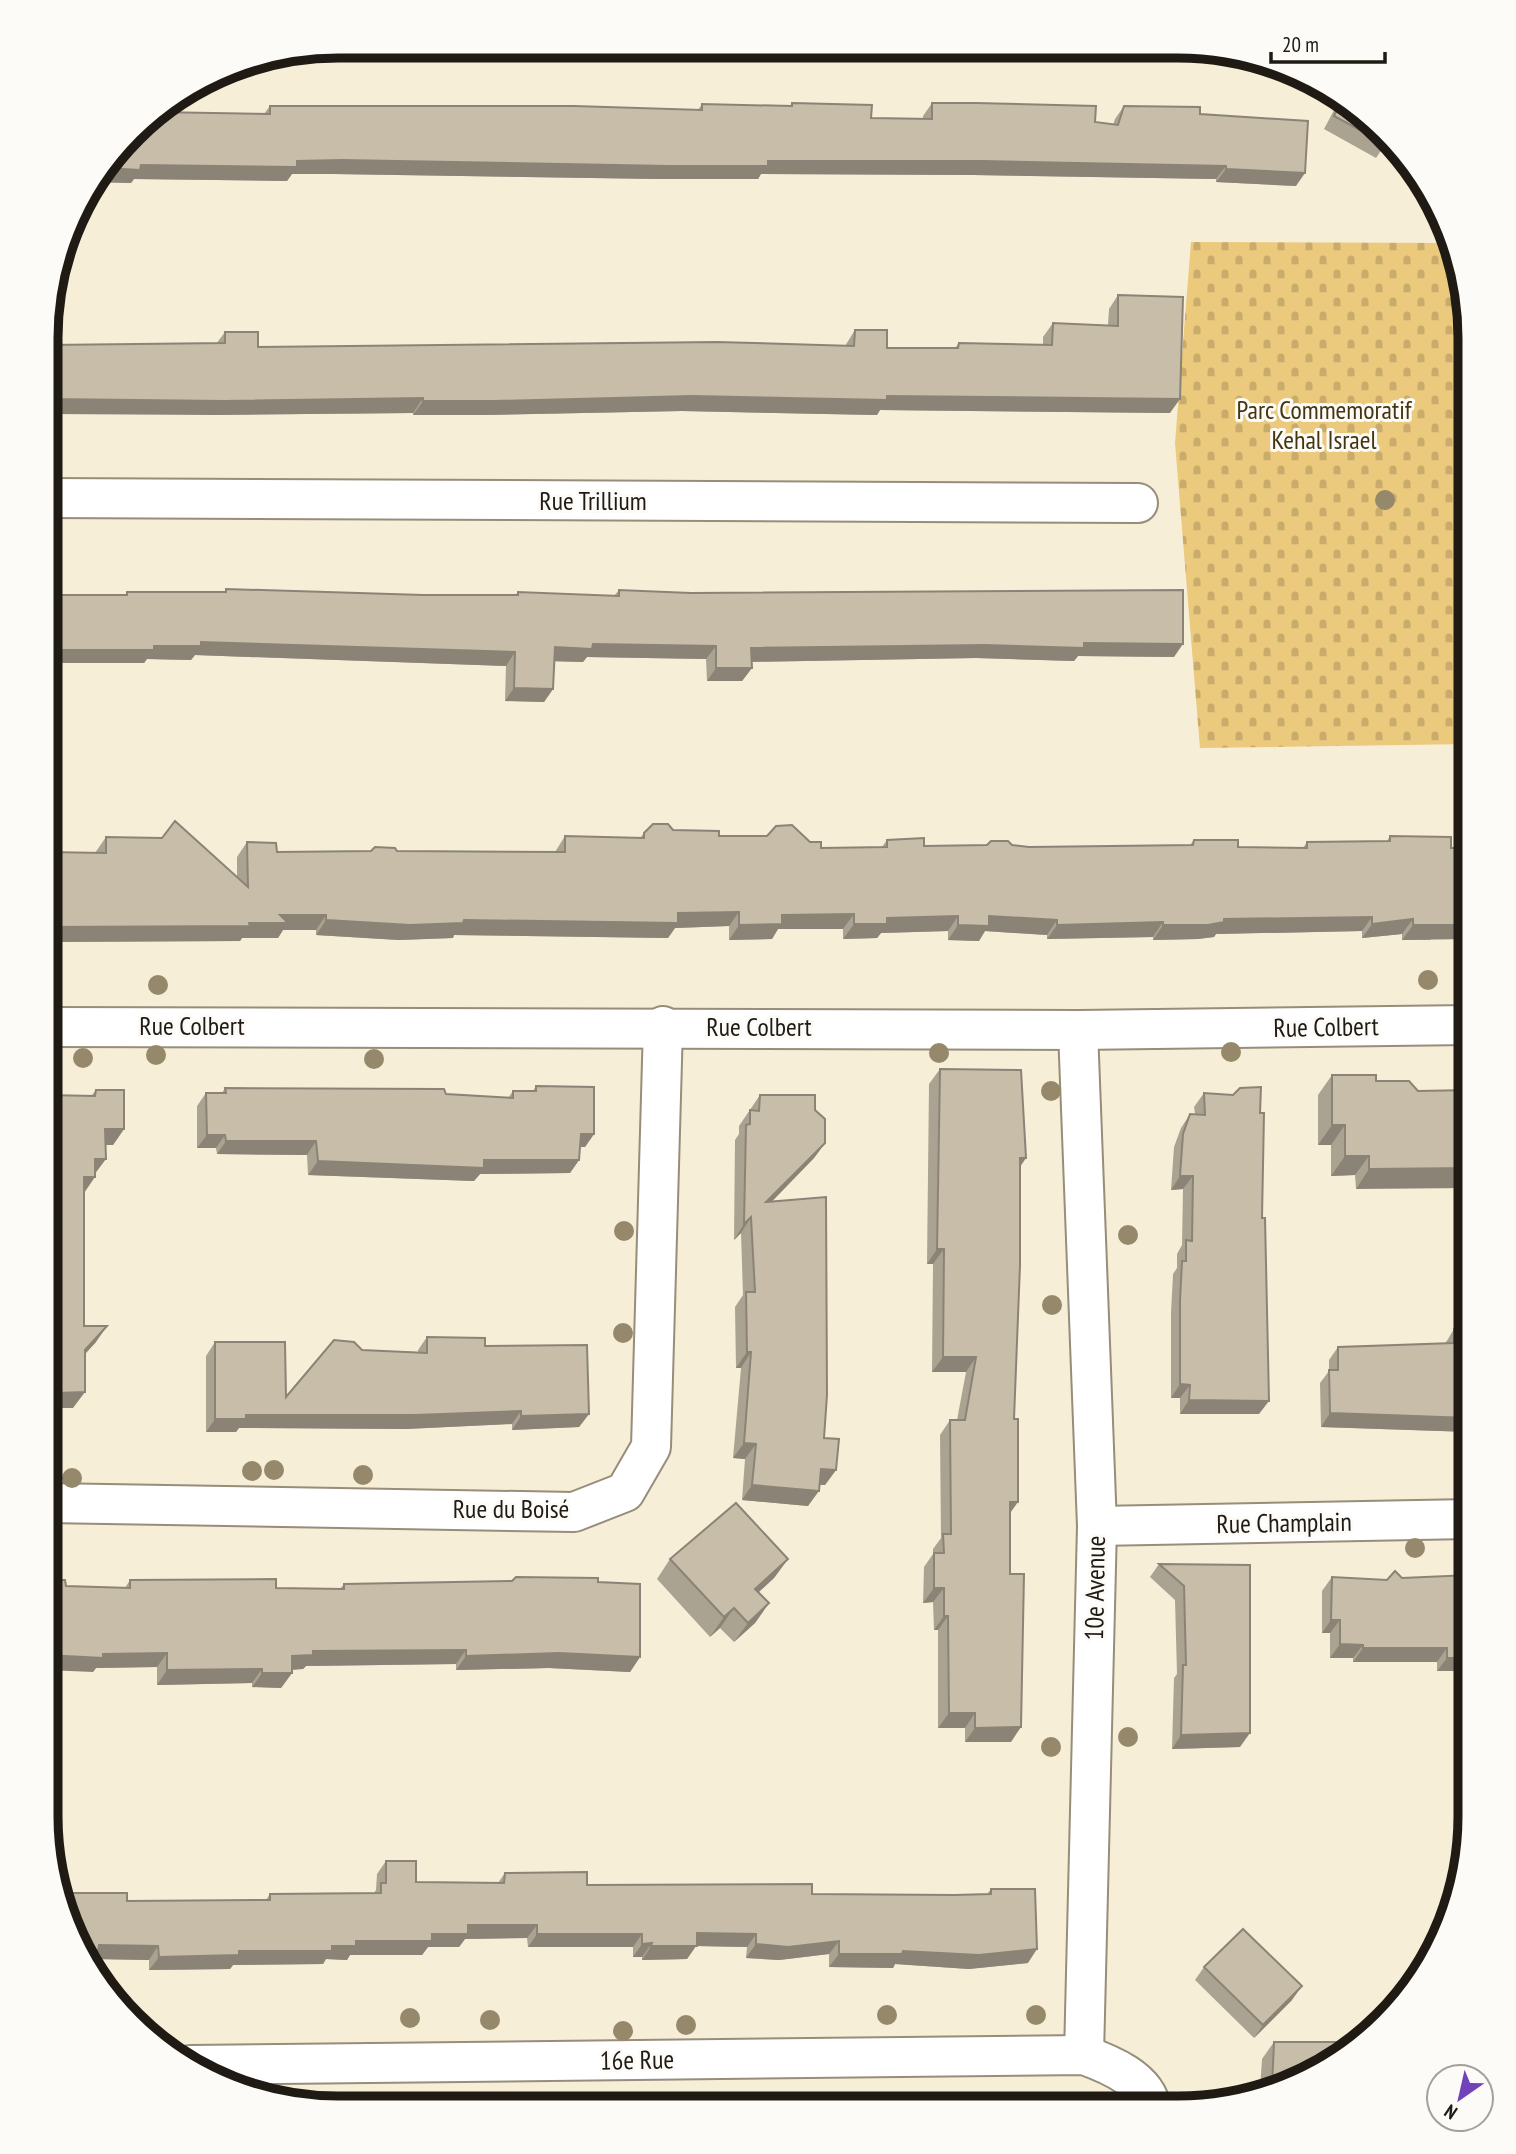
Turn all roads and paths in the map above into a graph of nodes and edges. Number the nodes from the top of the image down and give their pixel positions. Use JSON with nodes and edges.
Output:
{"nodes":[{"id":1,"x":58,"y":498,"type":"edge"},
{"id":2,"x":1138,"y":503,"type":"dead end"},
{"id":3,"x":1458,"y":1025,"type":"edge"},
{"id":4,"x":663,"y":1026,"type":"junction"},
{"id":5,"x":58,"y":1027,"type":"edge"},
{"id":6,"x":1078,"y":1030,"type":"junction"},
{"id":7,"x":58,"y":1503,"type":"edge"},
{"id":8,"x":1458,"y":1519,"type":"edge"},
{"id":9,"x":1097,"y":1526,"type":"junction"},
{"id":10,"x":1084,"y":2055,"type":"junction"},
{"id":11,"x":210,"y":2065,"type":"edge"},
{"id":12,"x":1149,"y":2096,"type":"edge"}],
"edges":[{"from":1,"to":2,"type":"street","name":"Rue Trillium"},
{"from":3,"to":6,"type":"street","name":"Rue Colbert"},
{"from":4,"to":5,"type":"street","name":"Rue Colbert"},
{"from":4,"to":6,"type":"street","name":"Rue Colbert"},
{"from":4,"to":7,"type":"street","name":"Rue du Boisé"},
{"from":6,"to":9,"type":"street","name":"10e Avenue"},
{"from":8,"to":9,"type":"street","name":"Rue Champlain"},
{"from":9,"to":10,"type":"street","name":"10e Avenue"},
{"from":10,"to":11,"type":"street","name":"16e Rue"},
{"from":10,"to":12,"type":"street"}]}
